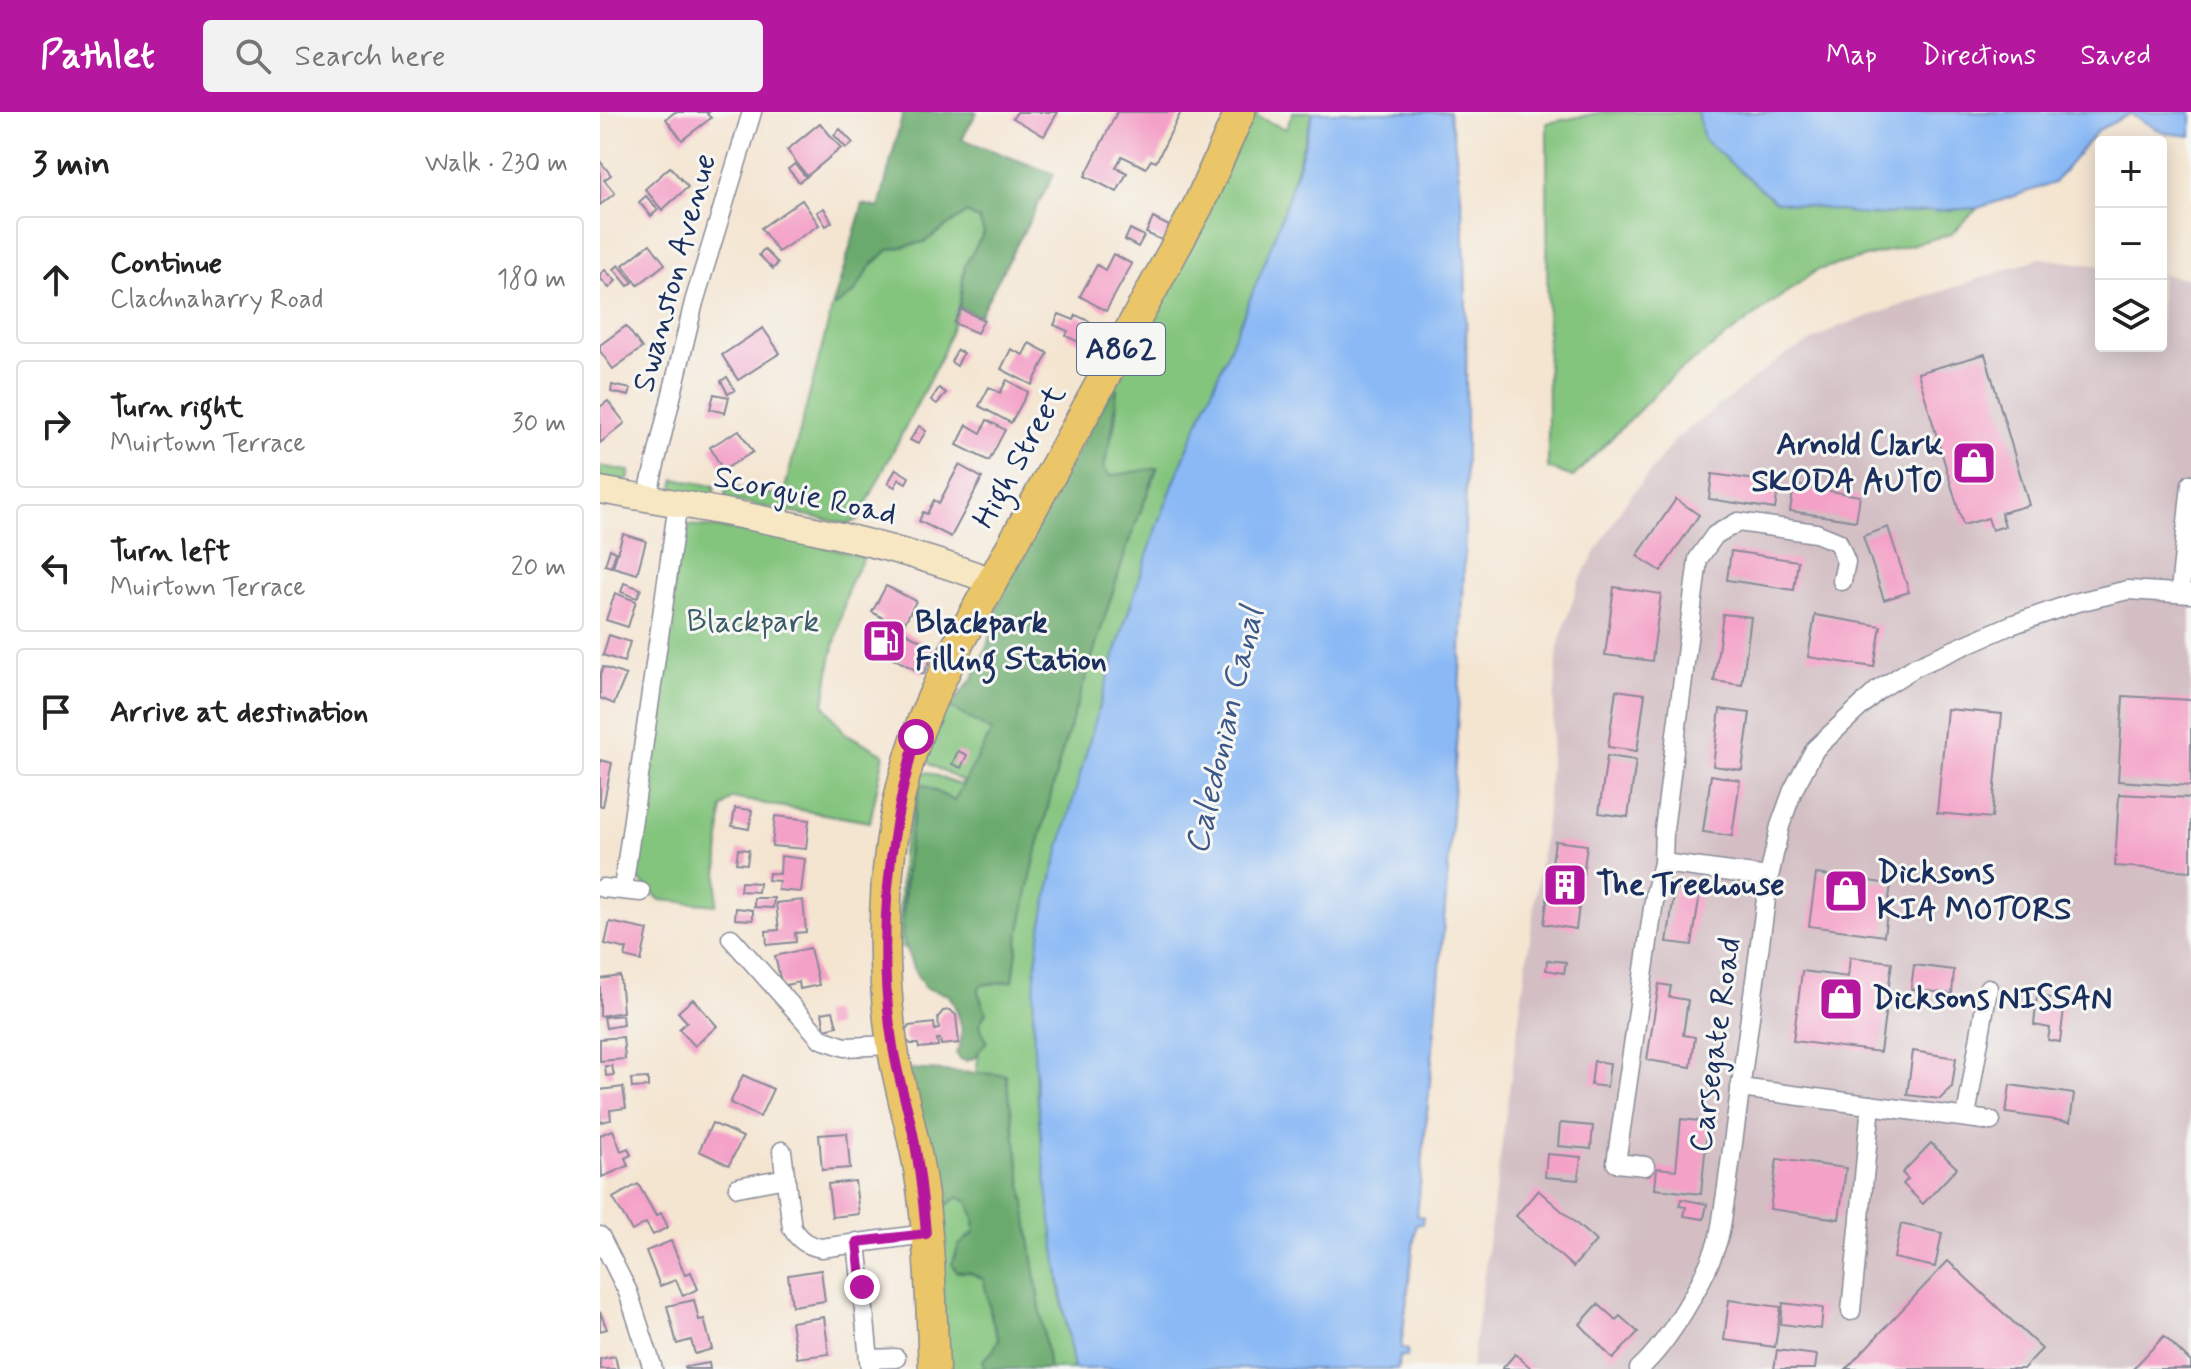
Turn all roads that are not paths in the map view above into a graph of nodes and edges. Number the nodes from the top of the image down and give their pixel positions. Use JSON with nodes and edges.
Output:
{"nodes":[{"id":1,"x":752,"y":112,"type":"edge"},
{"id":2,"x":1240,"y":112,"type":"edge"},
{"id":3,"x":2191,"y":484,"type":"edge"},
{"id":4,"x":600,"y":490,"type":"edge"},
{"id":5,"x":647,"y":498,"type":"junction"},
{"id":6,"x":678,"y":503,"type":"junction"},
{"id":7,"x":992,"y":581,"type":"junction"},
{"id":8,"x":1842,"y":581,"type":"dead end"},
{"id":9,"x":2185,"y":593,"type":"edge"},
{"id":10,"x":1663,"y":863,"type":"junction"},
{"id":11,"x":1769,"y":877,"type":"junction"},
{"id":12,"x":603,"y":888,"type":"dead end"},
{"id":13,"x":731,"y":938,"type":"dead end"},
{"id":14,"x":1988,"y":988,"type":"dead end"},
{"id":15,"x":892,"y":1045,"type":"junction"},
{"id":16,"x":1740,"y":1088,"type":"junction"},
{"id":17,"x":1871,"y":1105,"type":"junction"},
{"id":18,"x":1966,"y":1117,"type":"junction"},
{"id":19,"x":1991,"y":1121,"type":"dead end"},
{"id":20,"x":782,"y":1151,"type":"dead end"},
{"id":21,"x":1645,"y":1166,"type":"dead end"},
{"id":22,"x":786,"y":1178,"type":"junction"},
{"id":23,"x":738,"y":1187,"type":"dead end"},
{"id":24,"x":926,"y":1234,"type":"junction"},
{"id":25,"x":600,"y":1236,"type":"edge"},
{"id":26,"x":857,"y":1242,"type":"junction"},
{"id":27,"x":1851,"y":1311,"type":"dead end"},
{"id":28,"x":1653,"y":1356,"type":"junction"},
{"id":29,"x":896,"y":1358,"type":"dead end"},
{"id":30,"x":869,"y":1364,"type":"edge"},
{"id":31,"x":653,"y":1369,"type":"edge"},
{"id":32,"x":934,"y":1369,"type":"edge"},
{"id":33,"x":1639,"y":1369,"type":"edge"},
{"id":34,"x":1668,"y":1369,"type":"edge"}],
"edges":[{"from":1,"to":5,"type":"street","name":"Swanston Avenue"},
{"from":2,"to":7,"type":"main road","name":"High Street","number":"A862"},
{"from":3,"to":9,"type":"street"},
{"from":4,"to":5,"type":"street","name":"Scorguie Road"},
{"from":5,"to":6,"type":"street","name":"Scorguie Road"},
{"from":6,"to":7,"type":"street","name":"Scorguie Road"},
{"from":6,"to":12,"type":"street"},
{"from":7,"to":15,"type":"main road","number":"A862"},
{"from":8,"to":10,"type":"street"},
{"from":9,"to":11,"type":"street","name":"Carsegate Road"},
{"from":10,"to":11,"type":"street"},
{"from":10,"to":21,"type":"street"},
{"from":11,"to":16,"type":"street","name":"Carsegate Road"},
{"from":13,"to":15,"type":"street"},
{"from":14,"to":18,"type":"street"},
{"from":15,"to":24,"type":"main road","number":"A862"},
{"from":16,"to":17,"type":"street"},
{"from":16,"to":28,"type":"street","name":"Carsegate Road"},
{"from":17,"to":18,"type":"street"},
{"from":17,"to":27,"type":"street"},
{"from":18,"to":19,"type":"street"},
{"from":20,"to":22,"type":"street"},
{"from":22,"to":23,"type":"street"},
{"from":22,"to":26,"type":"street"},
{"from":24,"to":26,"type":"street"},
{"from":24,"to":32,"type":"main road","number":"A862"},
{"from":25,"to":31,"type":"street"},
{"from":26,"to":30,"type":"street"},
{"from":28,"to":33,"type":"street","name":"Carsegate Road"},
{"from":28,"to":34,"type":"street"},
{"from":29,"to":30,"type":"street"}]}
